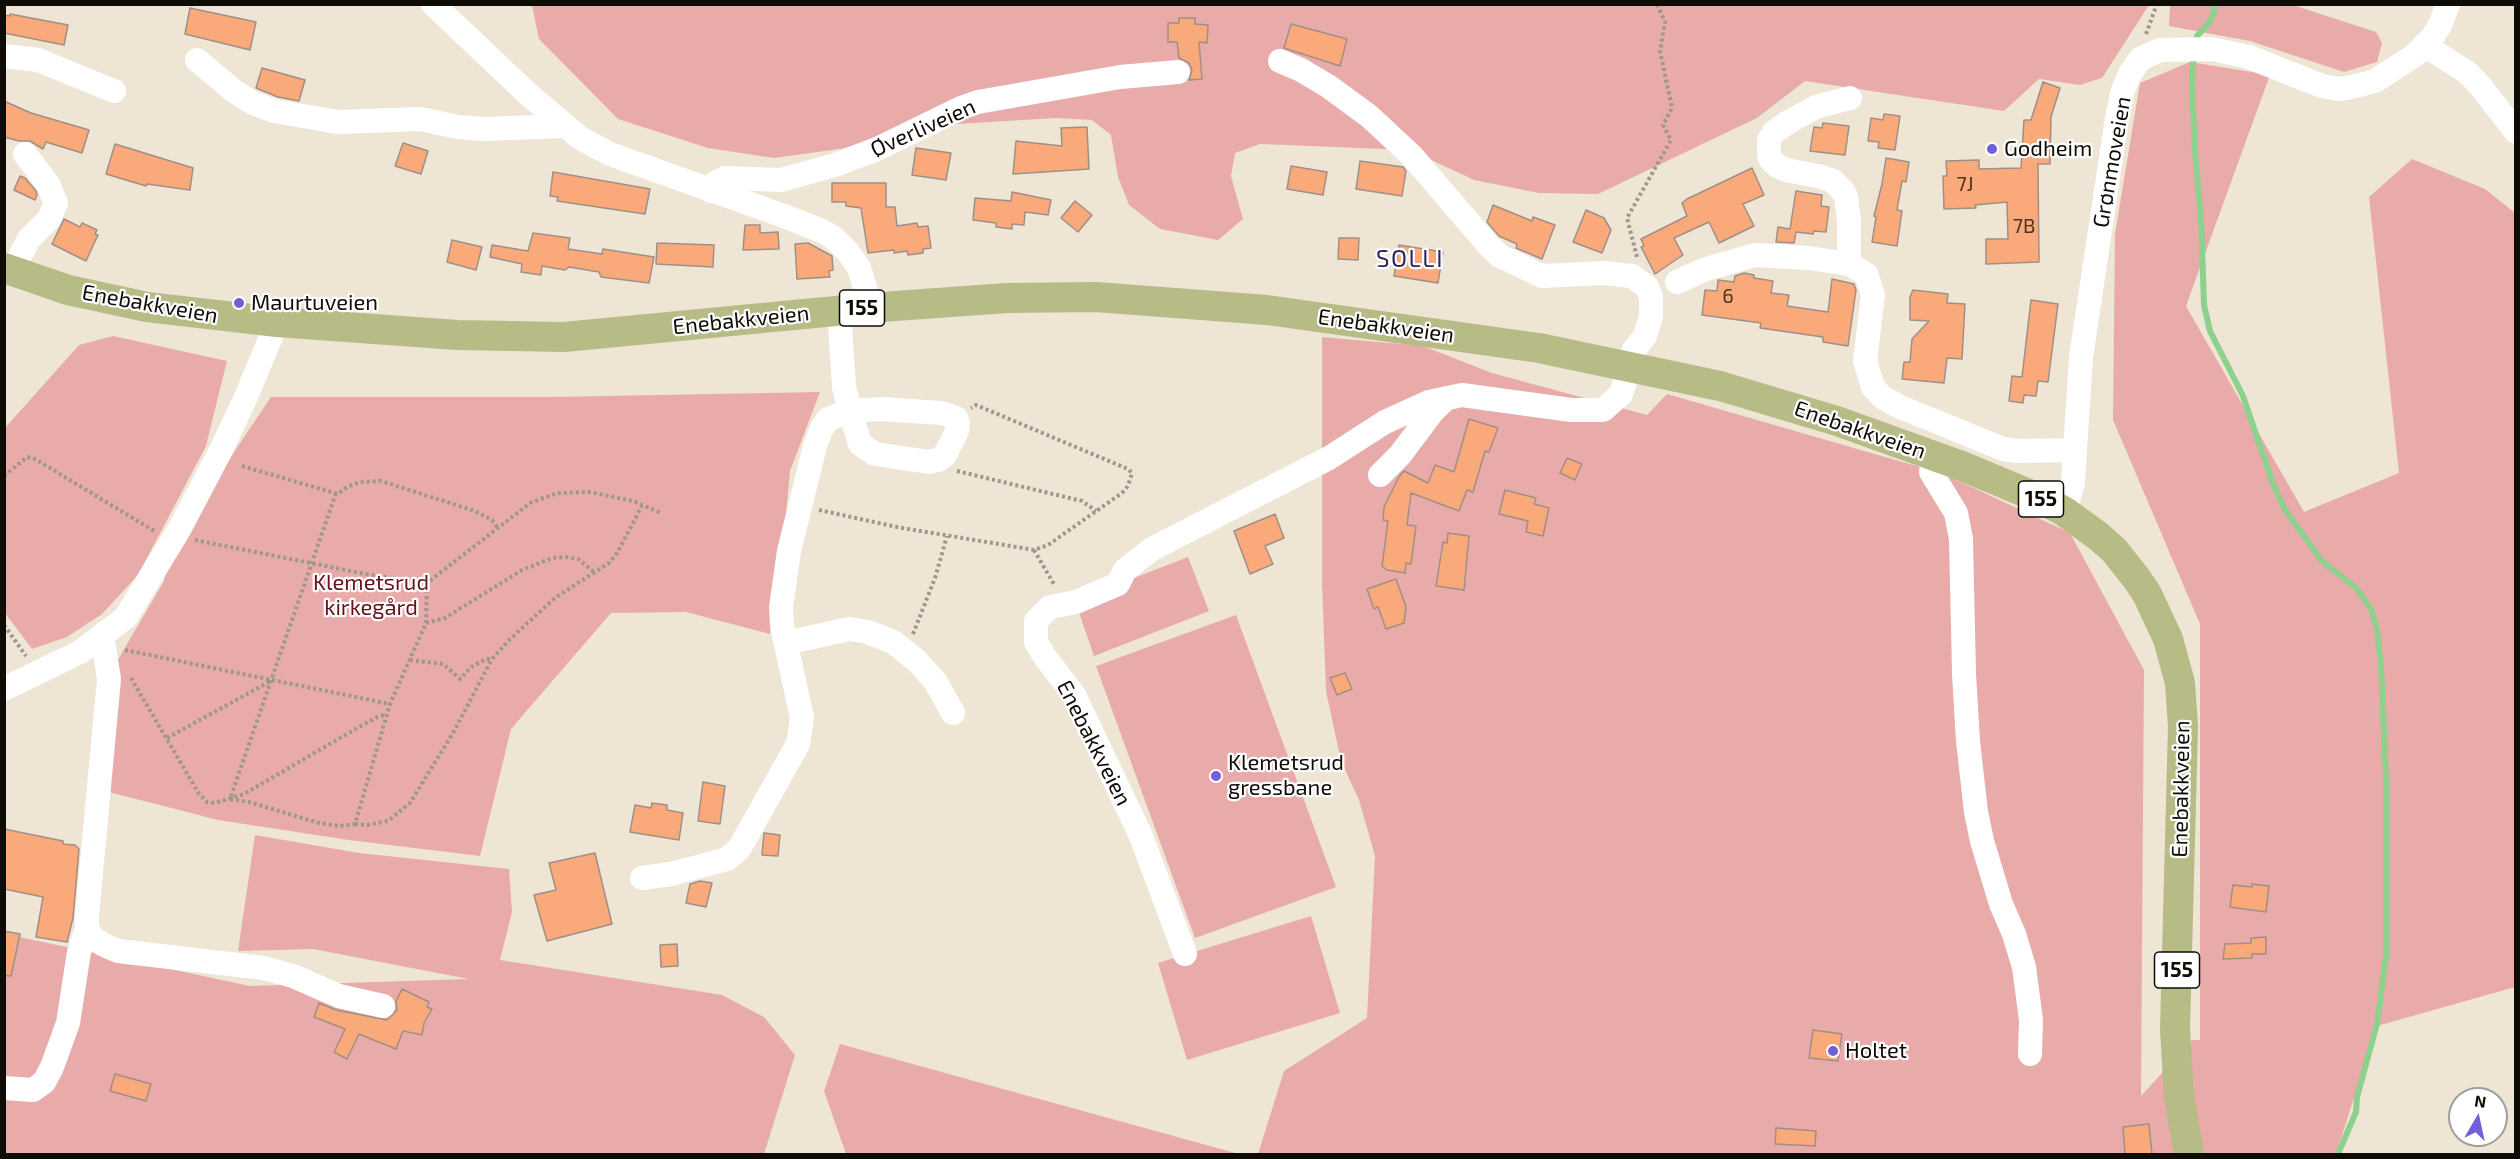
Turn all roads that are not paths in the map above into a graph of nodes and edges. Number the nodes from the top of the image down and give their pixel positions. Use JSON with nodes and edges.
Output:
{"nodes":[{"id":1,"x":433,"y":4,"type":"edge"},
{"id":2,"x":2448,"y":4,"type":"edge"},
{"id":3,"x":2424,"y":45,"type":"junction"},
{"id":4,"x":4,"y":56,"type":"edge"},
{"id":5,"x":197,"y":60,"type":"dead end"},
{"id":6,"x":1280,"y":61,"type":"dead end"},
{"id":7,"x":1178,"y":72,"type":"dead end"},
{"id":8,"x":114,"y":91,"type":"dead end"},
{"id":9,"x":1850,"y":98,"type":"dead end"},
{"id":10,"x":566,"y":126,"type":"junction"},
{"id":11,"x":2516,"y":132,"type":"edge"},
{"id":12,"x":25,"y":154,"type":"dead end"},
{"id":13,"x":711,"y":190,"type":"junction"},
{"id":14,"x":12,"y":262,"type":"edge"},
{"id":15,"x":1849,"y":264,"type":"junction"},
{"id":16,"x":1677,"y":282,"type":"dead end"},
{"id":17,"x":853,"y":309,"type":"junction"},
{"id":18,"x":277,"y":322,"type":"junction"},
{"id":19,"x":1630,"y":366,"type":"junction"},
{"id":20,"x":1449,"y":397,"type":"junction"},
{"id":21,"x":850,"y":411,"type":"junction"},
{"id":22,"x":2075,"y":450,"type":"junction"},
{"id":23,"x":1934,"y":455,"type":"junction"},
{"id":24,"x":1380,"y":475,"type":"dead end"},
{"id":25,"x":2065,"y":512,"type":"junction"},
{"id":26,"x":102,"y":635,"type":"junction"},
{"id":27,"x":786,"y":643,"type":"junction"},
{"id":28,"x":4,"y":689,"type":"edge"},
{"id":29,"x":953,"y":713,"type":"dead end"},
{"id":30,"x":642,"y":878,"type":"dead end"},
{"id":31,"x":87,"y":928,"type":"junction"},
{"id":32,"x":1185,"y":954,"type":"dead end"},
{"id":33,"x":384,"y":1006,"type":"dead end"},
{"id":34,"x":2030,"y":1054,"type":"dead end"},
{"id":35,"x":4,"y":1088,"type":"edge"},
{"id":36,"x":2189,"y":1155,"type":"edge"}],
"edges":[{"from":1,"to":10,"type":"street"},
{"from":2,"to":3,"type":"street","name":"Grønmoveien"},
{"from":3,"to":11,"type":"street"},
{"from":3,"to":22,"type":"street","name":"Grønmoveien"},
{"from":4,"to":8,"type":"street"},
{"from":5,"to":10,"type":"street"},
{"from":6,"to":19,"type":"street"},
{"from":7,"to":13,"type":"street","name":"Øverliveien"},
{"from":9,"to":15,"type":"street"},
{"from":10,"to":13,"type":"street"},
{"from":12,"to":14,"type":"street"},
{"from":13,"to":17,"type":"street"},
{"from":14,"to":18,"type":"main road","name":"Enebakkveien","number":"155"},
{"from":15,"to":16,"type":"street"},
{"from":15,"to":22,"type":"street"},
{"from":17,"to":18,"type":"main road","name":"Enebakkveien","number":"155"},
{"from":17,"to":19,"type":"main road","name":"Enebakkveien","number":"155"},
{"from":17,"to":21,"type":"street"},
{"from":18,"to":26,"type":"street"},
{"from":19,"to":20,"type":"street"},
{"from":19,"to":23,"type":"main road","name":"Enebakkveien","number":"155"},
{"from":20,"to":24,"type":"street"},
{"from":20,"to":32,"type":"street","name":"Enebakkveien"},
{"from":21,"to":21,"type":"street"},
{"from":21,"to":27,"type":"street"},
{"from":22,"to":25,"type":"street","name":"Grønmoveien"},
{"from":23,"to":25,"type":"main road","name":"Enebakkveien","number":"155"},
{"from":23,"to":34,"type":"street"},
{"from":25,"to":36,"type":"main road","name":"Enebakkveien","number":"155"},
{"from":26,"to":28,"type":"street"},
{"from":26,"to":31,"type":"street"},
{"from":27,"to":29,"type":"street"},
{"from":27,"to":30,"type":"street"},
{"from":31,"to":33,"type":"street"},
{"from":31,"to":35,"type":"street"}]}
